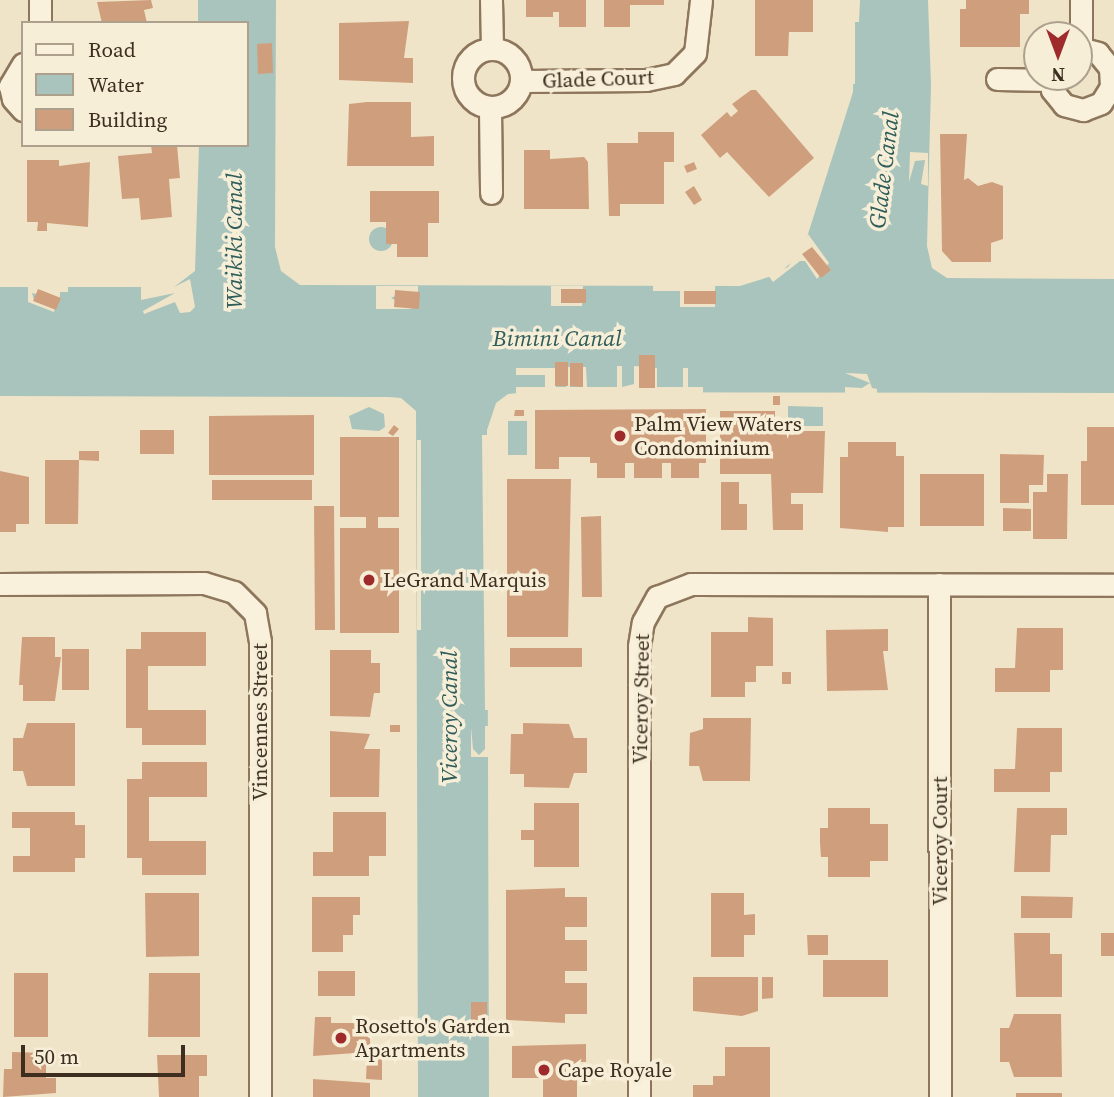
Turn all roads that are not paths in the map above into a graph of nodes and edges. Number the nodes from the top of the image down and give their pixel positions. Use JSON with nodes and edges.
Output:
{"nodes":[{"id":1,"x":40,"y":0,"type":"edge"},
{"id":2,"x":491,"y":0,"type":"edge"},
{"id":3,"x":701,"y":0,"type":"edge"},
{"id":4,"x":1081,"y":0,"type":"edge"},
{"id":5,"x":40,"y":21,"type":"edge"},
{"id":6,"x":1081,"y":21,"type":"edge"},
{"id":7,"x":492,"y":49,"type":"junction"},
{"id":8,"x":1093,"y":54,"type":"edge"},
{"id":9,"x":21,"y":66,"type":"edge"},
{"id":10,"x":1113,"y":77,"type":"edge"},
{"id":11,"x":997,"y":79,"type":"dead end"},
{"id":12,"x":1023,"y":79,"type":"edge"},
{"id":13,"x":522,"y":81,"type":"junction"},
{"id":14,"x":1054,"y":91,"type":"edge"},
{"id":15,"x":6,"y":92,"type":"edge"},
{"id":16,"x":21,"y":108,"type":"edge"},
{"id":17,"x":490,"y":108,"type":"junction"},
{"id":18,"x":491,"y":193,"type":"dead end"},
{"id":19,"x":0,"y":584,"type":"edge"},
{"id":20,"x":939,"y":584,"type":"junction"},
{"id":21,"x":1114,"y":585,"type":"edge"},
{"id":22,"x":261,"y":1097,"type":"edge"},
{"id":23,"x":639,"y":1097,"type":"edge"},
{"id":24,"x":940,"y":1097,"type":"edge"}],
"edges":[{"from":1,"to":5,"type":"street"},
{"from":2,"to":7,"type":"street"},
{"from":3,"to":13,"type":"street","name":"Glade Court"},
{"from":4,"to":6,"type":"street"},
{"from":7,"to":13,"type":"street","name":"Glade Court"},
{"from":7,"to":17,"type":"street"},
{"from":8,"to":10,"type":"street"},
{"from":9,"to":15,"type":"street"},
{"from":10,"to":14,"type":"street"},
{"from":11,"to":12,"type":"street"},
{"from":13,"to":17,"type":"street","name":"Glade Court"},
{"from":15,"to":16,"type":"street"},
{"from":17,"to":18,"type":"street"},
{"from":19,"to":22,"type":"street","name":"Vincennes Street"},
{"from":20,"to":21,"type":"street","name":"Viceroy Street"},
{"from":20,"to":23,"type":"street","name":"Viceroy Street"},
{"from":20,"to":24,"type":"street","name":"Viceroy Court"}]}
